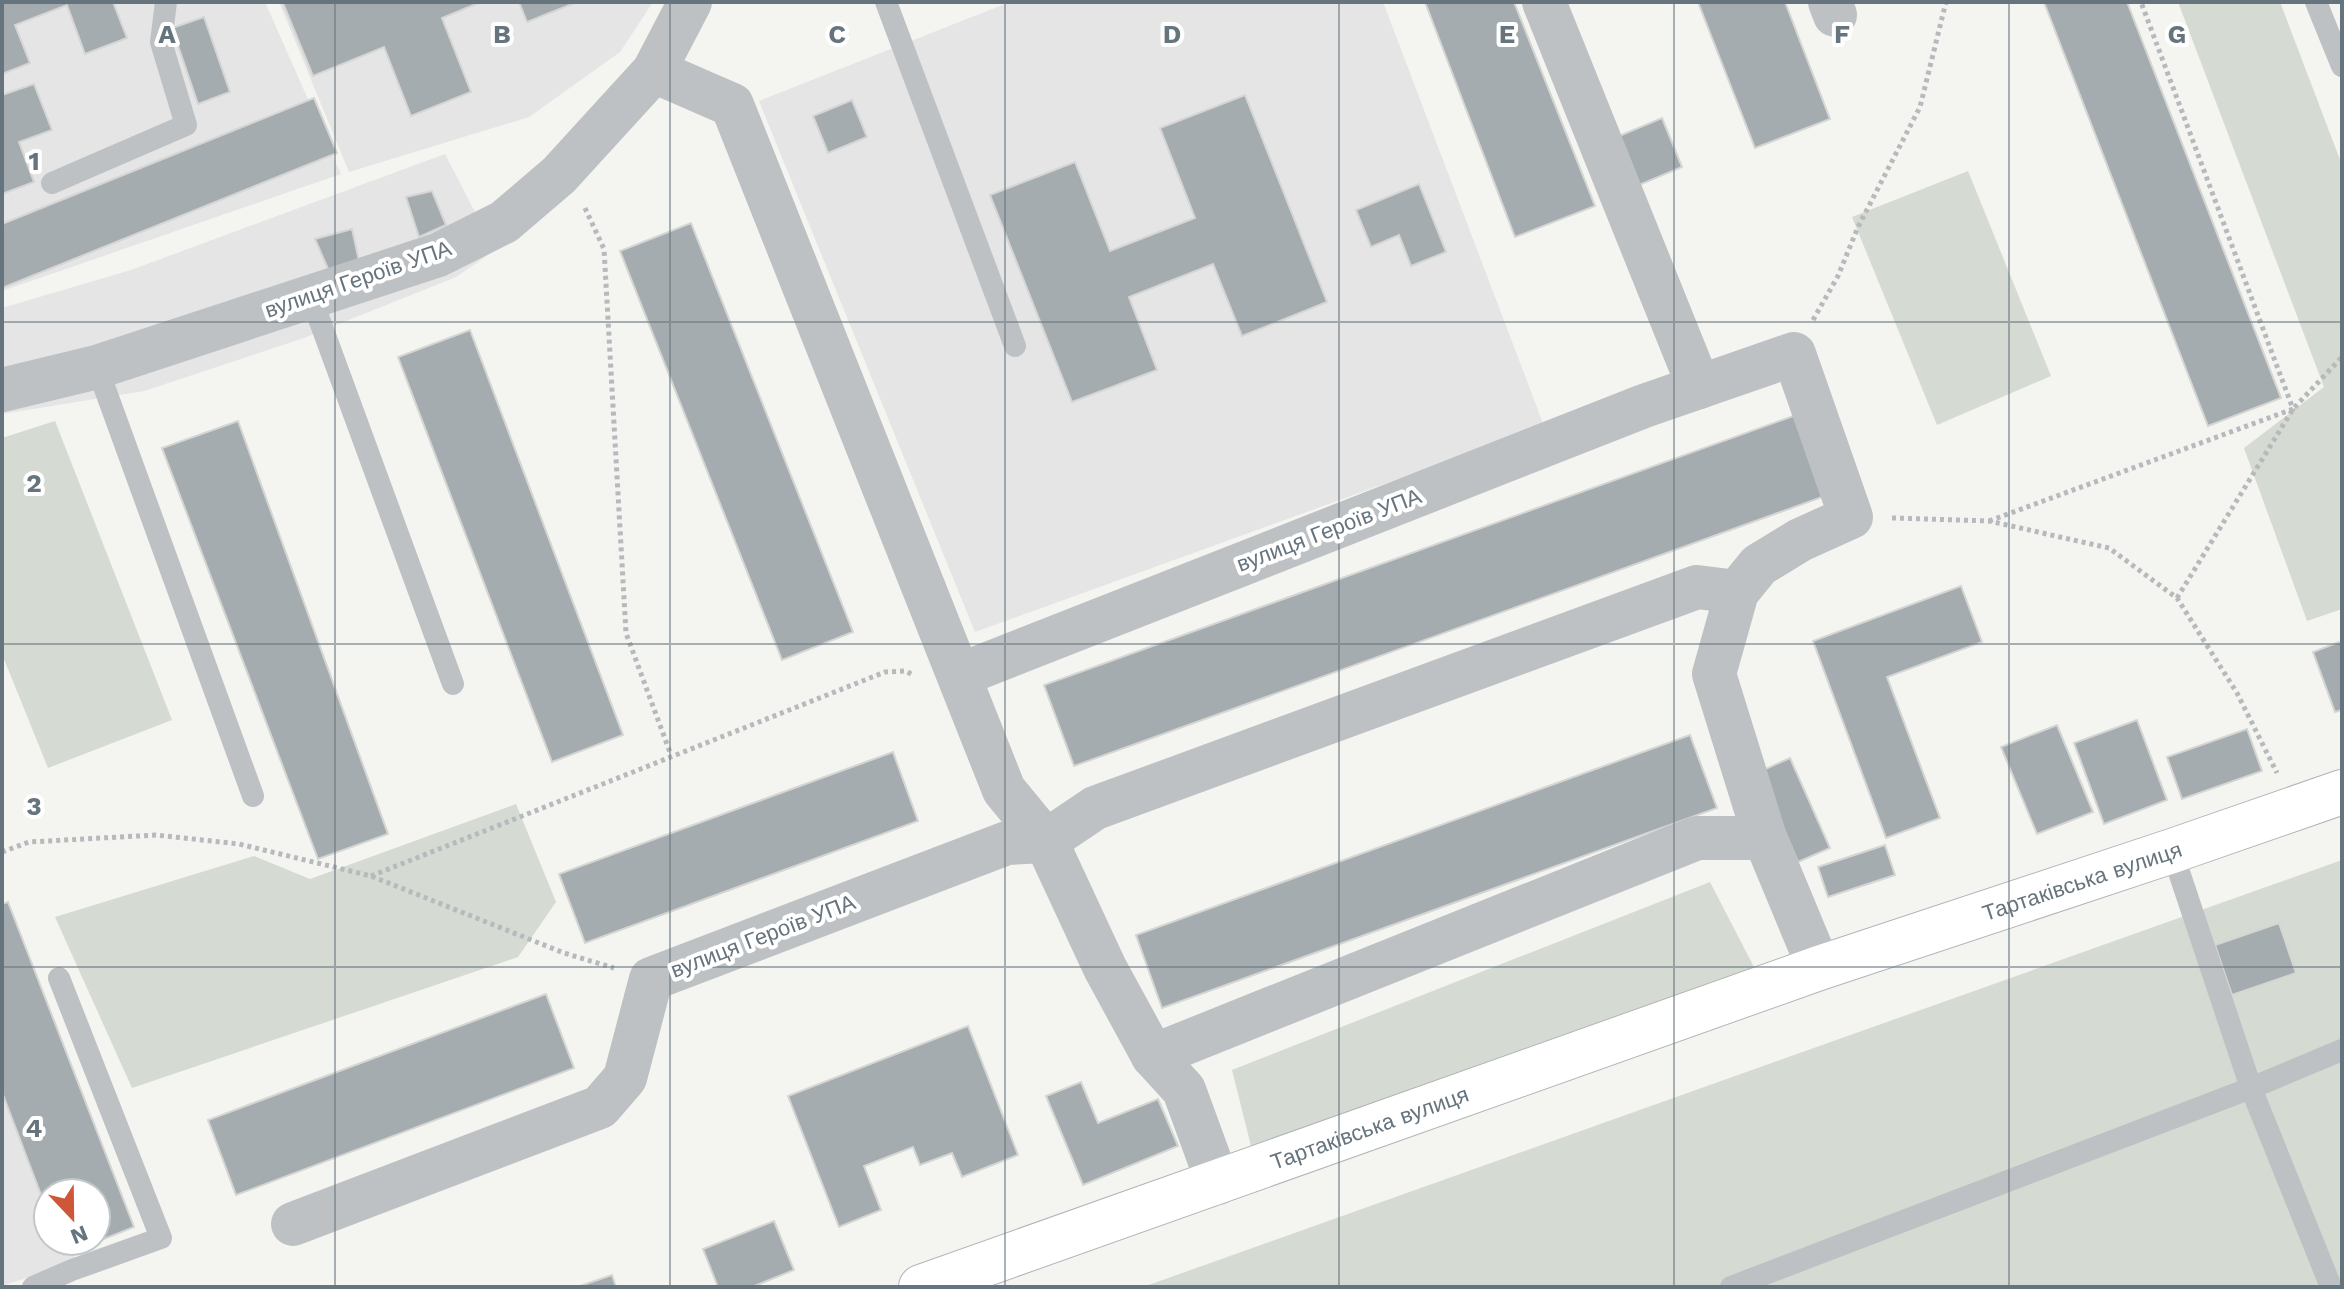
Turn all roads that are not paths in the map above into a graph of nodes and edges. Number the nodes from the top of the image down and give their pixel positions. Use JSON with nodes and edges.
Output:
{"nodes":[{"id":1,"x":166,"y":2,"type":"edge"},
{"id":2,"x":690,"y":2,"type":"edge"},
{"id":3,"x":886,"y":2,"type":"edge"},
{"id":4,"x":1544,"y":2,"type":"edge"},
{"id":5,"x":2316,"y":2,"type":"edge"},
{"id":6,"x":2342,"y":66,"type":"edge"},
{"id":7,"x":654,"y":71,"type":"junction"},
{"id":8,"x":52,"y":183,"type":"dead end"},
{"id":9,"x":311,"y":297,"type":"junction"},
{"id":10,"x":1015,"y":346,"type":"dead end"},
{"id":11,"x":97,"y":367,"type":"junction"},
{"id":12,"x":1699,"y":387,"type":"junction"},
{"id":13,"x":2,"y":390,"type":"edge"},
{"id":14,"x":1737,"y":592,"type":"junction"},
{"id":15,"x":942,"y":678,"type":"junction"},
{"id":16,"x":453,"y":684,"type":"dead end"},
{"id":17,"x":2342,"y":792,"type":"edge"},
{"id":18,"x":253,"y":796,"type":"dead end"},
{"id":19,"x":1765,"y":838,"type":"junction"},
{"id":20,"x":1046,"y":841,"type":"junction"},
{"id":21,"x":2172,"y":851,"type":"junction"},
{"id":22,"x":1819,"y":968,"type":"junction"},
{"id":23,"x":59,"y":978,"type":"dead end"},
{"id":24,"x":2342,"y":1050,"type":"edge"},
{"id":25,"x":1153,"y":1056,"type":"junction"},
{"id":26,"x":2251,"y":1088,"type":"junction"},
{"id":27,"x":1218,"y":1183,"type":"junction"},
{"id":28,"x":293,"y":1224,"type":"dead end"},
{"id":29,"x":33,"y":1287,"type":"edge"},
{"id":30,"x":921,"y":1287,"type":"edge"},
{"id":31,"x":1731,"y":1287,"type":"edge"},
{"id":32,"x":2331,"y":1287,"type":"edge"}],
"edges":[{"from":1,"to":8,"type":"lane"},
{"from":2,"to":7,"type":"street","name":"вулиця Героїв УПА"},
{"from":3,"to":10,"type":"lane"},
{"from":4,"to":12,"type":"street"},
{"from":5,"to":6,"type":"lane"},
{"from":7,"to":9,"type":"street","name":"вулиця Героїв УПА"},
{"from":7,"to":15,"type":"street"},
{"from":9,"to":11,"type":"street","name":"вулиця Героїв УПА"},
{"from":9,"to":16,"type":"lane"},
{"from":11,"to":13,"type":"street","name":"вулиця Героїв УПА"},
{"from":11,"to":18,"type":"lane"},
{"from":12,"to":14,"type":"street","name":"вулиця Героїв УПА"},
{"from":12,"to":15,"type":"street","name":"вулиця Героїв УПА"},
{"from":14,"to":19,"type":"street"},
{"from":14,"to":20,"type":"street"},
{"from":15,"to":20,"type":"street"},
{"from":17,"to":21,"type":"street","name":"Тартаківська вулиця"},
{"from":19,"to":22,"type":"street"},
{"from":19,"to":25,"type":"street"},
{"from":20,"to":25,"type":"street"},
{"from":20,"to":28,"type":"street","name":"вулиця Героїв УПА"},
{"from":21,"to":22,"type":"street","name":"Тартаківська вулиця"},
{"from":21,"to":26,"type":"lane"},
{"from":22,"to":27,"type":"street","name":"Тартаківська вулиця"},
{"from":23,"to":29,"type":"lane"},
{"from":24,"to":26,"type":"lane"},
{"from":25,"to":27,"type":"street"},
{"from":26,"to":31,"type":"lane"},
{"from":26,"to":32,"type":"lane"},
{"from":27,"to":30,"type":"street","name":"Тартаківська вулиця"}]}
